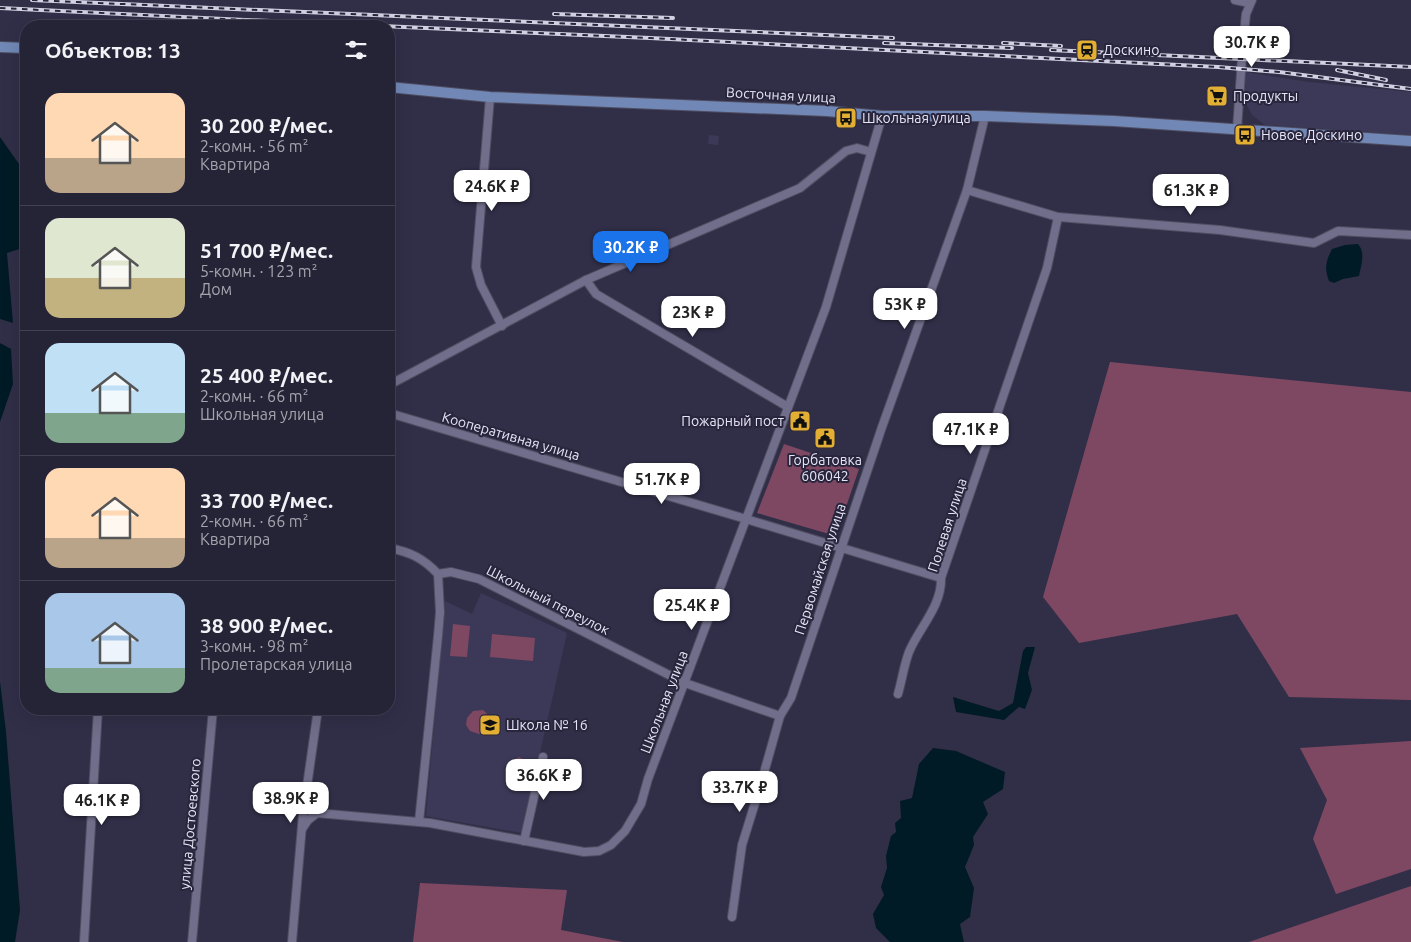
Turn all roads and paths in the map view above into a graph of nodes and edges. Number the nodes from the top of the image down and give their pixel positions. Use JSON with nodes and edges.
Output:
{"nodes":[{"id":1,"x":1235,"y":0,"type":"edge"},
{"id":2,"x":1251,"y":2,"type":"edge"},
{"id":3,"x":0,"y":47,"type":"edge"},
{"id":4,"x":20,"y":48,"type":"edge"},
{"id":5,"x":395,"y":88,"type":"edge"},
{"id":6,"x":490,"y":97,"type":"junction"},
{"id":7,"x":882,"y":116,"type":"junction"},
{"id":8,"x":985,"y":116,"type":"junction"},
{"id":9,"x":1237,"y":129,"type":"junction"},
{"id":10,"x":1411,"y":141,"type":"edge"},
{"id":11,"x":871,"y":152,"type":"junction"},
{"id":12,"x":967,"y":190,"type":"junction"},
{"id":13,"x":1058,"y":217,"type":"junction"},
{"id":14,"x":1411,"y":235,"type":"edge"},
{"id":15,"x":586,"y":280,"type":"junction"},
{"id":16,"x":502,"y":326,"type":"junction"},
{"id":17,"x":395,"y":383,"type":"edge"},
{"id":18,"x":788,"y":407,"type":"junction"},
{"id":19,"x":395,"y":416,"type":"edge"},
{"id":20,"x":746,"y":518,"type":"junction"},
{"id":21,"x":840,"y":548,"type":"junction"},
{"id":22,"x":395,"y":549,"type":"edge"},
{"id":23,"x":438,"y":574,"type":"junction"},
{"id":24,"x":941,"y":578,"type":"junction"},
{"id":25,"x":685,"y":683,"type":"junction"},
{"id":26,"x":898,"y":694,"type":"dead end"},
{"id":27,"x":98,"y":715,"type":"edge"},
{"id":28,"x":212,"y":715,"type":"edge"},
{"id":29,"x":317,"y":715,"type":"edge"},
{"id":30,"x":780,"y":716,"type":"junction"},
{"id":31,"x":543,"y":757,"type":"dead end"},
{"id":32,"x":305,"y":799,"type":"junction"},
{"id":33,"x":318,"y":813,"type":"junction"},
{"id":34,"x":419,"y":822,"type":"junction"},
{"id":35,"x":302,"y":829,"type":"junction"},
{"id":36,"x":524,"y":841,"type":"junction"},
{"id":37,"x":732,"y":918,"type":"dead end"},
{"id":38,"x":84,"y":942,"type":"edge"},
{"id":39,"x":192,"y":942,"type":"edge"},
{"id":40,"x":292,"y":942,"type":"edge"}],
"edges":[{"from":1,"to":2,"type":"street"},
{"from":2,"to":9,"type":"street"},
{"from":3,"to":4,"type":"main road"},
{"from":5,"to":6,"type":"main road","name":"Восточная улица"},
{"from":6,"to":7,"type":"main road","name":"Восточная улица"},
{"from":6,"to":16,"type":"street"},
{"from":7,"to":8,"type":"main road","name":"Восточная улица"},
{"from":7,"to":11,"type":"street","name":"Школьная улица"},
{"from":8,"to":9,"type":"main road","name":"Восточная улица"},
{"from":8,"to":12,"type":"street","name":"Первомайская улица"},
{"from":9,"to":10,"type":"main road","name":"Восточная улица"},
{"from":11,"to":15,"type":"street"},
{"from":11,"to":18,"type":"street","name":"Школьная улица"},
{"from":12,"to":13,"type":"street"},
{"from":12,"to":21,"type":"street","name":"Первомайская улица"},
{"from":13,"to":14,"type":"street"},
{"from":13,"to":24,"type":"street","name":"Полевая улица"},
{"from":15,"to":16,"type":"street"},
{"from":15,"to":18,"type":"street"},
{"from":16,"to":17,"type":"street"},
{"from":18,"to":20,"type":"street","name":"Школьная улица"},
{"from":19,"to":20,"type":"street","name":"Кооперативная улица"},
{"from":20,"to":21,"type":"street","name":"Кооперативная улица"},
{"from":20,"to":25,"type":"street","name":"Школьная улица"},
{"from":21,"to":24,"type":"street","name":"Кооперативная улица"},
{"from":21,"to":30,"type":"street","name":"Первомайская улица"},
{"from":22,"to":23,"type":"street"},
{"from":23,"to":25,"type":"street","name":"Школьный переулок"},
{"from":23,"to":34,"type":"street"},
{"from":24,"to":26,"type":"street","name":"Полевая улица"},
{"from":25,"to":30,"type":"street","name":"Школьный переулок"},
{"from":25,"to":36,"type":"street","name":"Школьная улица"},
{"from":27,"to":38,"type":"street"},
{"from":28,"to":39,"type":"street","name":"улица Достоевского"},
{"from":29,"to":32,"type":"street"},
{"from":30,"to":37,"type":"street","name":"Первомайская улица"},
{"from":31,"to":36,"type":"street"},
{"from":32,"to":33,"type":"street"},
{"from":32,"to":35,"type":"street"},
{"from":33,"to":34,"type":"street","name":"Школьная улица"},
{"from":33,"to":35,"type":"street"},
{"from":34,"to":36,"type":"street","name":"Школьная улица"},
{"from":35,"to":40,"type":"street"}]}
